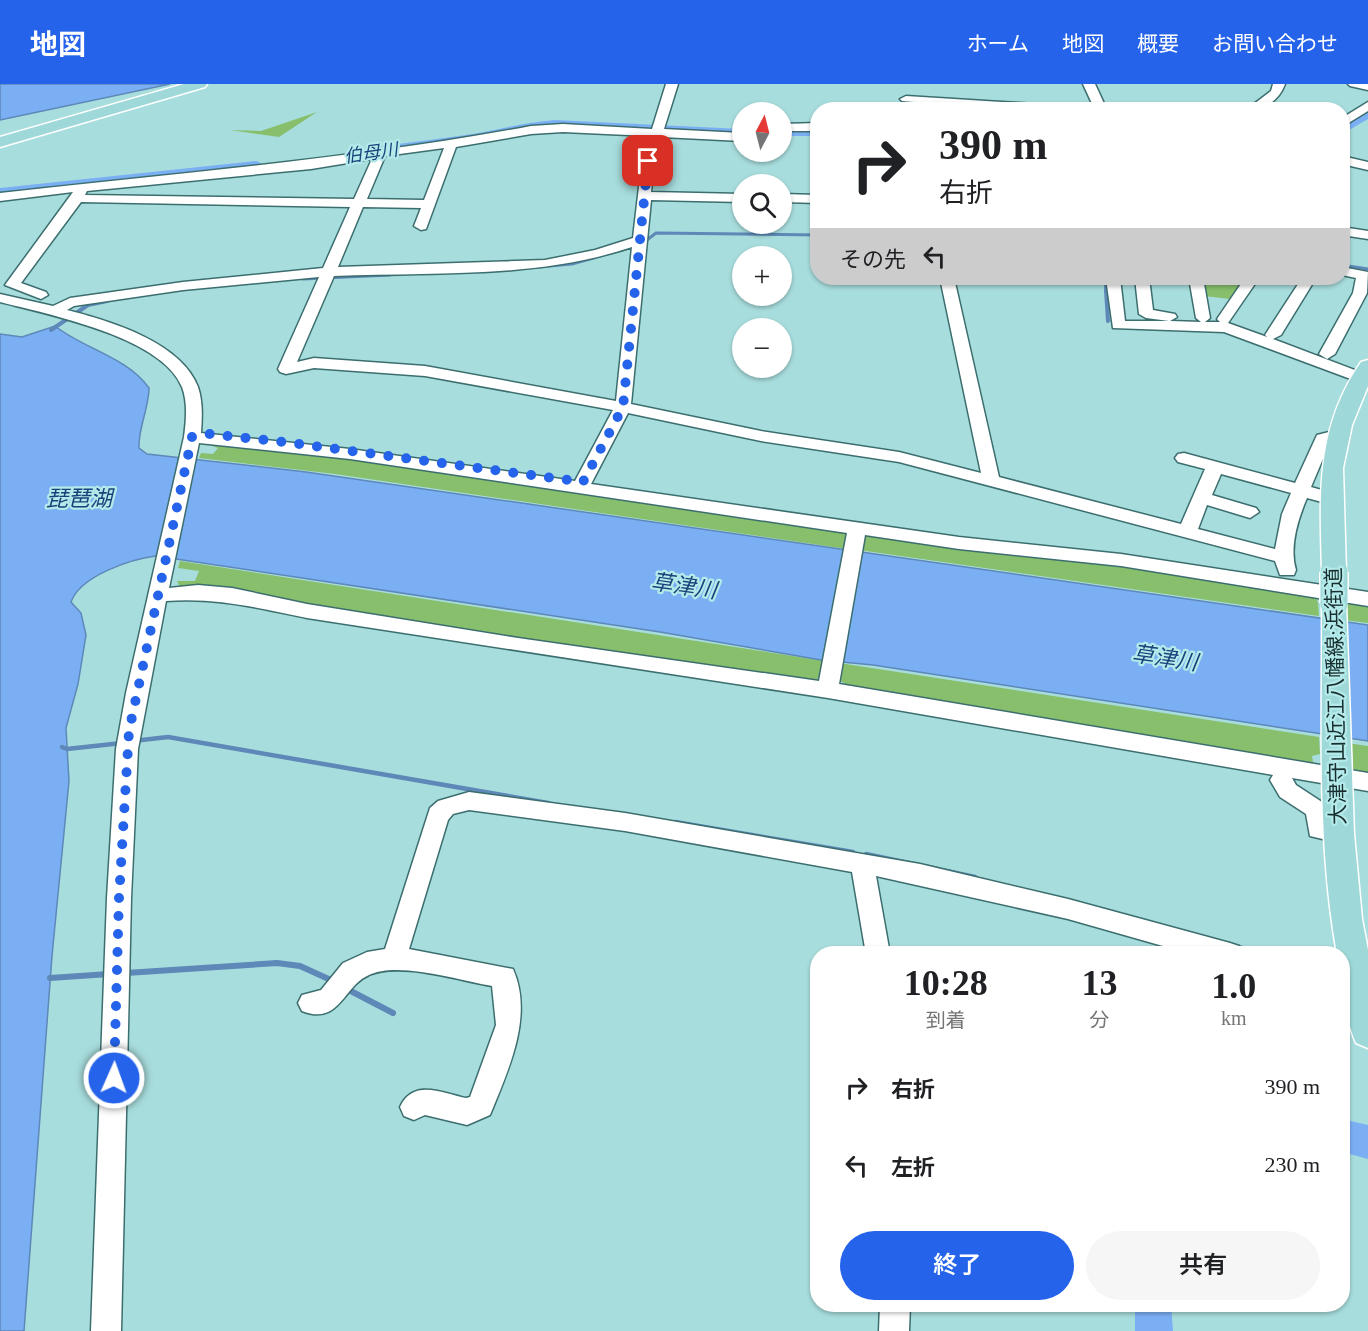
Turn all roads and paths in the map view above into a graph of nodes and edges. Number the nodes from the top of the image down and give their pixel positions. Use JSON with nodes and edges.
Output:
{"nodes":[{"id":1,"x":200,"y":84,"type":"edge"},
{"id":2,"x":672,"y":84,"type":"edge"},
{"id":3,"x":903,"y":84,"type":"edge"},
{"id":4,"x":1089,"y":84,"type":"edge"},
{"id":5,"x":1279,"y":84,"type":"edge"},
{"id":6,"x":1354,"y":84,"type":"edge"},
{"id":7,"x":1368,"y":87,"type":"edge"},
{"id":8,"x":907,"y":102,"type":"edge"},
{"id":9,"x":1097,"y":102,"type":"edge"},
{"id":10,"x":1263,"y":102,"type":"edge"},
{"id":11,"x":1368,"y":106,"type":"edge"},
{"id":12,"x":1350,"y":119,"type":"edge"},
{"id":13,"x":1350,"y":121,"type":"edge"},
{"id":14,"x":1366,"y":121,"type":"edge"},
{"id":15,"x":810,"y":127,"type":"edge"},
{"id":16,"x":792,"y":128,"type":"edge"},
{"id":17,"x":658,"y":129,"type":"junction"},
{"id":18,"x":732,"y":129,"type":"edge"},
{"id":19,"x":1350,"y":130,"type":"edge"},
{"id":20,"x":732,"y":136,"type":"edge"},
{"id":21,"x":792,"y":136,"type":"edge"},
{"id":22,"x":810,"y":136,"type":"edge"},
{"id":23,"x":0,"y":142,"type":"edge"},
{"id":24,"x":451,"y":145,"type":"junction"},
{"id":25,"x":380,"y":154,"type":"junction"},
{"id":26,"x":1350,"y":162,"type":"edge"},
{"id":27,"x":1368,"y":166,"type":"edge"},
{"id":28,"x":289,"y":167,"type":"junction"},
{"id":29,"x":200,"y":174,"type":"junction"},
{"id":30,"x":79,"y":194,"type":"junction"},
{"id":31,"x":645,"y":196,"type":"junction"},
{"id":32,"x":0,"y":197,"type":"edge"},
{"id":33,"x":732,"y":198,"type":"edge"},
{"id":34,"x":792,"y":198,"type":"edge"},
{"id":35,"x":810,"y":199,"type":"edge"},
{"id":36,"x":183,"y":200,"type":"junction"},
{"id":37,"x":270,"y":201,"type":"junction"},
{"id":38,"x":358,"y":202,"type":"junction"},
{"id":39,"x":430,"y":204,"type":"junction"},
{"id":40,"x":421,"y":226,"type":"dead end"},
{"id":41,"x":1350,"y":232,"type":"edge"},
{"id":42,"x":1368,"y":235,"type":"edge"},
{"id":43,"x":640,"y":243,"type":"junction"},
{"id":44,"x":1350,"y":272,"type":"edge"},
{"id":45,"x":327,"y":275,"type":"junction"},
{"id":46,"x":1366,"y":275,"type":"edge"},
{"id":47,"x":948,"y":285,"type":"edge"},
{"id":48,"x":1114,"y":285,"type":"edge"},
{"id":49,"x":1143,"y":285,"type":"edge"},
{"id":50,"x":1197,"y":285,"type":"edge"},
{"id":51,"x":1247,"y":285,"type":"edge"},
{"id":52,"x":1305,"y":285,"type":"edge"},
{"id":53,"x":0,"y":298,"type":"edge"},
{"id":54,"x":66,"y":312,"type":"junction"},
{"id":55,"x":1203,"y":318,"type":"junction"},
{"id":56,"x":1225,"y":319,"type":"junction"},
{"id":57,"x":1273,"y":335,"type":"junction"},
{"id":58,"x":1327,"y":354,"type":"junction"},
{"id":59,"x":1366,"y":371,"type":"edge"},
{"id":60,"x":623,"y":407,"type":"junction"},
{"id":61,"x":1337,"y":435,"type":"junction"},
{"id":62,"x":194,"y":441,"type":"junction"},
{"id":63,"x":1184,"y":458,"type":"dead end"},
{"id":64,"x":1215,"y":467,"type":"junction"},
{"id":65,"x":991,"y":481,"type":"junction"},
{"id":66,"x":583,"y":482,"type":"junction"},
{"id":67,"x":603,"y":485,"type":"junction"},
{"id":68,"x":1300,"y":492,"type":"junction"},
{"id":69,"x":641,"y":494,"type":"junction"},
{"id":70,"x":1202,"y":498,"type":"junction"},
{"id":71,"x":1332,"y":499,"type":"junction"},
{"id":72,"x":1250,"y":512,"type":"dead end"},
{"id":73,"x":1187,"y":532,"type":"junction"},
{"id":74,"x":856,"y":533,"type":"junction"},
{"id":75,"x":1073,"y":549,"type":"junction"},
{"id":76,"x":1148,"y":561,"type":"junction"},
{"id":77,"x":1285,"y":567,"type":"junction"},
{"id":78,"x":1338,"y":587,"type":"junction"},
{"id":79,"x":1368,"y":589,"type":"edge"},
{"id":80,"x":158,"y":595,"type":"junction"},
{"id":81,"x":1368,"y":598,"type":"edge"},
{"id":82,"x":518,"y":645,"type":"junction"},
{"id":83,"x":829,"y":683,"type":"junction"},
{"id":84,"x":955,"y":716,"type":"junction"},
{"id":85,"x":1281,"y":780,"type":"junction"},
{"id":86,"x":1346,"y":782,"type":"edge"},
{"id":87,"x":1339,"y":834,"type":"junction"},
{"id":88,"x":862,"y":864,"type":"junction"},
{"id":89,"x":877,"y":946,"type":"edge"},
{"id":90,"x":1201,"y":946,"type":"edge"},
{"id":91,"x":1348,"y":946,"type":"edge"},
{"id":92,"x":394,"y":958,"type":"junction"},
{"id":93,"x":1351,"y":987,"type":"edge"},
{"id":94,"x":311,"y":1003,"type":"dead end"},
{"id":95,"x":1368,"y":1032,"type":"edge"},
{"id":96,"x":414,"y":1107,"type":"dead end"},
{"id":97,"x":895,"y":1312,"type":"edge"},
{"id":98,"x":106,"y":1331,"type":"edge"},
{"id":99,"x":894,"y":1331,"type":"edge"}],
"edges":[{"from":1,"to":23,"type":"main road"},
{"from":2,"to":17,"type":"street"},
{"from":3,"to":8,"type":"street"},
{"from":4,"to":9,"type":"street"},
{"from":5,"to":10,"type":"street"},
{"from":6,"to":7,"type":"street"},
{"from":11,"to":12,"type":"street"},
{"from":13,"to":14,"type":"street"},
{"from":14,"to":19,"type":"street"},
{"from":15,"to":16,"type":"street"},
{"from":17,"to":18,"type":"street"},
{"from":17,"to":20,"type":"street"},
{"from":17,"to":24,"type":"street"},
{"from":17,"to":31,"type":"street"},
{"from":21,"to":22,"type":"street"},
{"from":24,"to":25,"type":"street"},
{"from":24,"to":39,"type":"street"},
{"from":25,"to":28,"type":"street"},
{"from":25,"to":38,"type":"street"},
{"from":26,"to":27,"type":"street"},
{"from":28,"to":29,"type":"street"},
{"from":28,"to":37,"type":"street"},
{"from":29,"to":30,"type":"street"},
{"from":29,"to":36,"type":"street"},
{"from":30,"to":32,"type":"street"},
{"from":30,"to":36,"type":"street"},
{"from":30,"to":54,"type":"street"},
{"from":31,"to":33,"type":"street"},
{"from":31,"to":43,"type":"street"},
{"from":34,"to":35,"type":"street"},
{"from":36,"to":37,"type":"street"},
{"from":37,"to":38,"type":"street"},
{"from":38,"to":39,"type":"street"},
{"from":38,"to":45,"type":"street"},
{"from":39,"to":40,"type":"street"},
{"from":41,"to":42,"type":"street"},
{"from":43,"to":45,"type":"street"},
{"from":43,"to":60,"type":"street"},
{"from":44,"to":46,"type":"street"},
{"from":45,"to":54,"type":"street"},
{"from":45,"to":60,"type":"street"},
{"from":46,"to":58,"type":"street"},
{"from":47,"to":65,"type":"street"},
{"from":48,"to":59,"type":"street"},
{"from":49,"to":55,"type":"street"},
{"from":50,"to":55,"type":"street"},
{"from":51,"to":56,"type":"street"},
{"from":52,"to":57,"type":"street"},
{"from":53,"to":54,"type":"street"},
{"from":54,"to":62,"type":"street"},
{"from":55,"to":56,"type":"street"},
{"from":56,"to":57,"type":"street"},
{"from":57,"to":58,"type":"street"},
{"from":58,"to":59,"type":"street"},
{"from":59,"to":61,"type":"main road","name":"大津守山近江八幡線;浜街道"},
{"from":60,"to":65,"type":"street"},
{"from":60,"to":66,"type":"street"},
{"from":61,"to":68,"type":"street"},
{"from":61,"to":71,"type":"main road","name":"大津守山近江八幡線;浜街道"},
{"from":62,"to":66,"type":"street"},
{"from":62,"to":69,"type":"street"},
{"from":62,"to":80,"type":"street"},
{"from":63,"to":64,"type":"street"},
{"from":64,"to":68,"type":"street"},
{"from":64,"to":70,"type":"street"},
{"from":65,"to":73,"type":"street"},
{"from":66,"to":67,"type":"street"},
{"from":67,"to":69,"type":"street"},
{"from":67,"to":75,"type":"street"},
{"from":68,"to":71,"type":"street"},
{"from":68,"to":77,"type":"street"},
{"from":69,"to":74,"type":"street"},
{"from":69,"to":75,"type":"street"},
{"from":70,"to":72,"type":"street"},
{"from":70,"to":73,"type":"street"},
{"from":71,"to":78,"type":"main road","name":"大津守山近江八幡線;浜街道"},
{"from":73,"to":77,"type":"street"},
{"from":74,"to":76,"type":"street"},
{"from":74,"to":83,"type":"street"},
{"from":75,"to":76,"type":"street"},
{"from":76,"to":77,"type":"street"},
{"from":76,"to":78,"type":"street"},
{"from":77,"to":79,"type":"street"},
{"from":78,"to":81,"type":"street"},
{"from":78,"to":86,"type":"main road","name":"大津守山近江八幡線;浜街道"},
{"from":80,"to":82,"type":"street"},
{"from":80,"to":98,"type":"street"},
{"from":82,"to":83,"type":"street"},
{"from":82,"to":84,"type":"street"},
{"from":83,"to":84,"type":"street"},
{"from":84,"to":85,"type":"street"},
{"from":84,"to":86,"type":"street"},
{"from":85,"to":86,"type":"street"},
{"from":85,"to":87,"type":"street"},
{"from":86,"to":87,"type":"main road","name":"大津守山近江八幡線;浜街道"},
{"from":87,"to":91,"type":"main road","name":"大津守山近江八幡線;浜街道"},
{"from":88,"to":89,"type":"street"},
{"from":88,"to":90,"type":"street"},
{"from":88,"to":92,"type":"street"},
{"from":92,"to":94,"type":"street"},
{"from":92,"to":96,"type":"street"},
{"from":93,"to":95,"type":"main road","name":"大津守山近江八幡線;浜街道"},
{"from":97,"to":99,"type":"street"}]}
